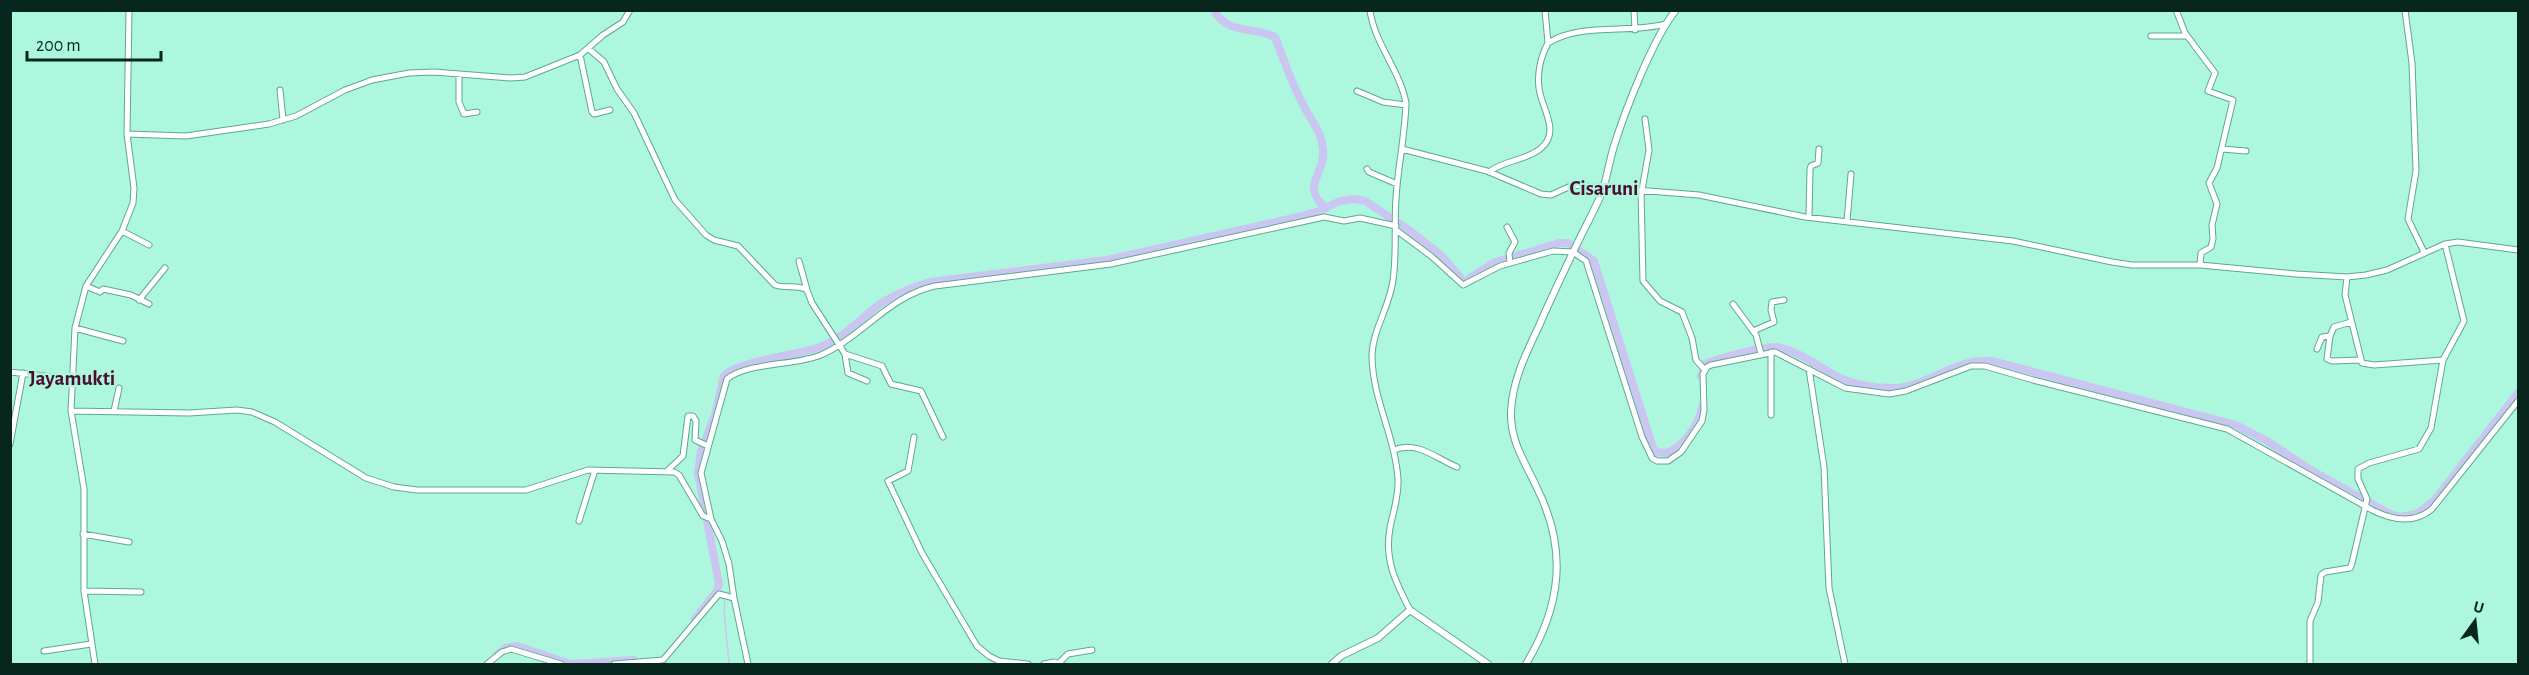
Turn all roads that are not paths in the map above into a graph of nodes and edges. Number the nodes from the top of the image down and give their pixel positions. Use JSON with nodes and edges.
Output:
{"nodes":[{"id":1,"x":129,"y":10,"type":"edge"},
{"id":2,"x":630,"y":10,"type":"edge"},
{"id":3,"x":1370,"y":10,"type":"edge"},
{"id":4,"x":1545,"y":10,"type":"edge"},
{"id":5,"x":1634,"y":10,"type":"edge"},
{"id":6,"x":1676,"y":10,"type":"edge"},
{"id":7,"x":2176,"y":10,"type":"edge"},
{"id":8,"x":2405,"y":10,"type":"edge"},
{"id":9,"x":1666,"y":24,"type":"junction"},
{"id":10,"x":1635,"y":30,"type":"junction"},
{"id":11,"x":2151,"y":36,"type":"dead end"},
{"id":12,"x":2187,"y":36,"type":"junction"},
{"id":13,"x":1548,"y":43,"type":"junction"},
{"id":14,"x":589,"y":49,"type":"junction"},
{"id":15,"x":580,"y":55,"type":"junction"},
{"id":16,"x":459,"y":74,"type":"junction"},
{"id":17,"x":280,"y":90,"type":"dead end"},
{"id":18,"x":1357,"y":91,"type":"dead end"},
{"id":19,"x":1406,"y":105,"type":"junction"},
{"id":20,"x":610,"y":111,"type":"dead end"},
{"id":21,"x":477,"y":112,"type":"dead end"},
{"id":22,"x":1645,"y":119,"type":"dead end"},
{"id":23,"x":283,"y":120,"type":"junction"},
{"id":24,"x":127,"y":134,"type":"junction"},
{"id":25,"x":1402,"y":148,"type":"junction"},
{"id":26,"x":1819,"y":149,"type":"dead end"},
{"id":27,"x":2222,"y":149,"type":"junction"},
{"id":28,"x":2246,"y":151,"type":"dead end"},
{"id":29,"x":1367,"y":169,"type":"dead end"},
{"id":30,"x":1490,"y":172,"type":"junction"},
{"id":31,"x":1851,"y":174,"type":"dead end"},
{"id":32,"x":1397,"y":184,"type":"junction"},
{"id":33,"x":1604,"y":187,"type":"junction"},
{"id":34,"x":1642,"y":190,"type":"junction"},
{"id":35,"x":1809,"y":217,"type":"junction"},
{"id":36,"x":1847,"y":221,"type":"junction"},
{"id":37,"x":1396,"y":225,"type":"junction"},
{"id":38,"x":1507,"y":227,"type":"dead end"},
{"id":39,"x":122,"y":231,"type":"junction"},
{"id":40,"x":2445,"y":244,"type":"junction"},
{"id":41,"x":149,"y":245,"type":"dead end"},
{"id":42,"x":1575,"y":248,"type":"junction"},
{"id":43,"x":2518,"y":250,"type":"edge"},
{"id":44,"x":2424,"y":252,"type":"junction"},
{"id":45,"x":1509,"y":259,"type":"junction"},
{"id":46,"x":799,"y":261,"type":"dead end"},
{"id":47,"x":2200,"y":265,"type":"junction"},
{"id":48,"x":165,"y":268,"type":"dead end"},
{"id":49,"x":2347,"y":277,"type":"junction"},
{"id":50,"x":86,"y":286,"type":"junction"},
{"id":51,"x":807,"y":290,"type":"junction"},
{"id":52,"x":139,"y":300,"type":"junction"},
{"id":53,"x":1784,"y":300,"type":"dead end"},
{"id":54,"x":149,"y":304,"type":"dead end"},
{"id":55,"x":1733,"y":304,"type":"dead end"},
{"id":56,"x":2351,"y":322,"type":"junction"},
{"id":57,"x":75,"y":328,"type":"junction"},
{"id":58,"x":1753,"y":331,"type":"junction"},
{"id":59,"x":2330,"y":336,"type":"junction"},
{"id":60,"x":123,"y":341,"type":"dead end"},
{"id":61,"x":835,"y":341,"type":"junction"},
{"id":62,"x":2317,"y":349,"type":"dead end"},
{"id":63,"x":1760,"y":350,"type":"junction"},
{"id":64,"x":1771,"y":352,"type":"junction"},
{"id":65,"x":845,"y":354,"type":"junction"},
{"id":66,"x":2360,"y":360,"type":"junction"},
{"id":67,"x":2442,"y":360,"type":"junction"},
{"id":68,"x":1704,"y":369,"type":"junction"},
{"id":69,"x":1809,"y":369,"type":"junction"},
{"id":70,"x":10,"y":372,"type":"edge"},
{"id":71,"x":23,"y":373,"type":"junction"},
{"id":72,"x":72,"y":379,"type":"junction"},
{"id":73,"x":867,"y":381,"type":"dead end"},
{"id":74,"x":119,"y":388,"type":"dead end"},
{"id":75,"x":2518,"y":401,"type":"edge"},
{"id":76,"x":71,"y":411,"type":"junction"},
{"id":77,"x":114,"y":411,"type":"junction"},
{"id":78,"x":1771,"y":415,"type":"dead end"},
{"id":79,"x":914,"y":437,"type":"dead end"},
{"id":80,"x":943,"y":437,"type":"dead end"},
{"id":81,"x":10,"y":444,"type":"edge"},
{"id":82,"x":705,"y":445,"type":"junction"},
{"id":83,"x":1394,"y":450,"type":"junction"},
{"id":84,"x":1457,"y":467,"type":"dead end"},
{"id":85,"x":595,"y":470,"type":"junction"},
{"id":86,"x":668,"y":470,"type":"junction"},
{"id":87,"x":2366,"y":502,"type":"junction"},
{"id":88,"x":708,"y":518,"type":"junction"},
{"id":89,"x":579,"y":521,"type":"dead end"},
{"id":90,"x":83,"y":534,"type":"junction"},
{"id":91,"x":129,"y":542,"type":"dead end"},
{"id":92,"x":84,"y":591,"type":"junction"},
{"id":93,"x":141,"y":592,"type":"dead end"},
{"id":94,"x":734,"y":598,"type":"junction"},
{"id":95,"x":1410,"y":610,"type":"junction"},
{"id":96,"x":91,"y":644,"type":"junction"},
{"id":97,"x":1092,"y":650,"type":"dead end"},
{"id":98,"x":44,"y":651,"type":"dead end"},
{"id":99,"x":95,"y":664,"type":"edge"},
{"id":100,"x":487,"y":664,"type":"edge"},
{"id":101,"x":561,"y":664,"type":"edge"},
{"id":102,"x":614,"y":664,"type":"edge"},
{"id":103,"x":748,"y":664,"type":"edge"},
{"id":104,"x":1028,"y":664,"type":"edge"},
{"id":105,"x":1044,"y":664,"type":"edge"},
{"id":106,"x":1060,"y":664,"type":"edge"},
{"id":107,"x":1332,"y":664,"type":"edge"},
{"id":108,"x":1488,"y":664,"type":"edge"},
{"id":109,"x":1526,"y":664,"type":"edge"},
{"id":110,"x":1845,"y":664,"type":"edge"},
{"id":111,"x":2310,"y":664,"type":"edge"}],
"edges":[{"from":1,"to":24,"type":"street"},
{"from":2,"to":14,"type":"street"},
{"from":3,"to":19,"type":"street"},
{"from":4,"to":13,"type":"street"},
{"from":5,"to":10,"type":"street"},
{"from":6,"to":9,"type":"main road"},
{"from":7,"to":12,"type":"street"},
{"from":8,"to":44,"type":"street"},
{"from":9,"to":10,"type":"street"},
{"from":9,"to":33,"type":"main road"},
{"from":10,"to":13,"type":"street"},
{"from":11,"to":12,"type":"street"},
{"from":12,"to":27,"type":"street"},
{"from":13,"to":30,"type":"street"},
{"from":14,"to":15,"type":"street"},
{"from":14,"to":51,"type":"street"},
{"from":15,"to":16,"type":"street"},
{"from":15,"to":20,"type":"street"},
{"from":16,"to":21,"type":"street"},
{"from":16,"to":23,"type":"street"},
{"from":17,"to":23,"type":"street"},
{"from":18,"to":19,"type":"street"},
{"from":19,"to":25,"type":"street"},
{"from":22,"to":34,"type":"street"},
{"from":23,"to":24,"type":"street"},
{"from":24,"to":39,"type":"street"},
{"from":25,"to":30,"type":"street"},
{"from":25,"to":32,"type":"street"},
{"from":26,"to":35,"type":"street"},
{"from":27,"to":28,"type":"street"},
{"from":27,"to":47,"type":"street"},
{"from":29,"to":32,"type":"street"},
{"from":30,"to":33,"type":"street"},
{"from":31,"to":36,"type":"street"},
{"from":32,"to":37,"type":"street"},
{"from":33,"to":34,"type":"street"},
{"from":33,"to":42,"type":"main road"},
{"from":34,"to":35,"type":"street"},
{"from":34,"to":68,"type":"street"},
{"from":35,"to":36,"type":"street"},
{"from":36,"to":47,"type":"street"},
{"from":37,"to":45,"type":"street"},
{"from":37,"to":61,"type":"street"},
{"from":37,"to":83,"type":"street"},
{"from":38,"to":45,"type":"street"},
{"from":39,"to":41,"type":"street"},
{"from":39,"to":50,"type":"street"},
{"from":40,"to":43,"type":"street"},
{"from":40,"to":44,"type":"street"},
{"from":40,"to":67,"type":"street"},
{"from":42,"to":45,"type":"street"},
{"from":42,"to":68,"type":"street"},
{"from":42,"to":109,"type":"main road"},
{"from":44,"to":49,"type":"street"},
{"from":46,"to":51,"type":"street"},
{"from":47,"to":49,"type":"street"},
{"from":48,"to":52,"type":"street"},
{"from":49,"to":56,"type":"street"},
{"from":50,"to":52,"type":"street"},
{"from":50,"to":57,"type":"street"},
{"from":51,"to":61,"type":"street"},
{"from":52,"to":54,"type":"street"},
{"from":53,"to":58,"type":"street"},
{"from":55,"to":58,"type":"street"},
{"from":56,"to":59,"type":"street"},
{"from":56,"to":66,"type":"street"},
{"from":57,"to":60,"type":"street"},
{"from":57,"to":72,"type":"street"},
{"from":58,"to":63,"type":"street"},
{"from":59,"to":62,"type":"street"},
{"from":59,"to":66,"type":"street"},
{"from":61,"to":65,"type":"street"},
{"from":61,"to":82,"type":"street"},
{"from":63,"to":64,"type":"street"},
{"from":63,"to":68,"type":"street"},
{"from":64,"to":69,"type":"street"},
{"from":64,"to":78,"type":"street"},
{"from":65,"to":73,"type":"street"},
{"from":65,"to":80,"type":"street"},
{"from":66,"to":67,"type":"street"},
{"from":67,"to":87,"type":"street"},
{"from":69,"to":87,"type":"street"},
{"from":69,"to":110,"type":"street"},
{"from":70,"to":71,"type":"street"},
{"from":71,"to":72,"type":"street"},
{"from":71,"to":81,"type":"street"},
{"from":72,"to":76,"type":"street"},
{"from":74,"to":77,"type":"street"},
{"from":75,"to":87,"type":"street"},
{"from":76,"to":77,"type":"street"},
{"from":76,"to":90,"type":"street"},
{"from":77,"to":85,"type":"street"},
{"from":79,"to":104,"type":"street"},
{"from":82,"to":86,"type":"street"},
{"from":82,"to":88,"type":"street"},
{"from":83,"to":84,"type":"street"},
{"from":83,"to":95,"type":"street"},
{"from":85,"to":86,"type":"street"},
{"from":85,"to":89,"type":"street"},
{"from":86,"to":88,"type":"street"},
{"from":87,"to":111,"type":"street"},
{"from":88,"to":94,"type":"street"},
{"from":90,"to":91,"type":"street"},
{"from":90,"to":92,"type":"street"},
{"from":92,"to":93,"type":"street"},
{"from":92,"to":96,"type":"street"},
{"from":94,"to":102,"type":"street"},
{"from":94,"to":103,"type":"street"},
{"from":95,"to":107,"type":"main road"},
{"from":95,"to":108,"type":"main road"},
{"from":96,"to":98,"type":"street"},
{"from":96,"to":99,"type":"street"},
{"from":97,"to":106,"type":"street"},
{"from":100,"to":101,"type":"street"},
{"from":105,"to":106,"type":"street"}]}
